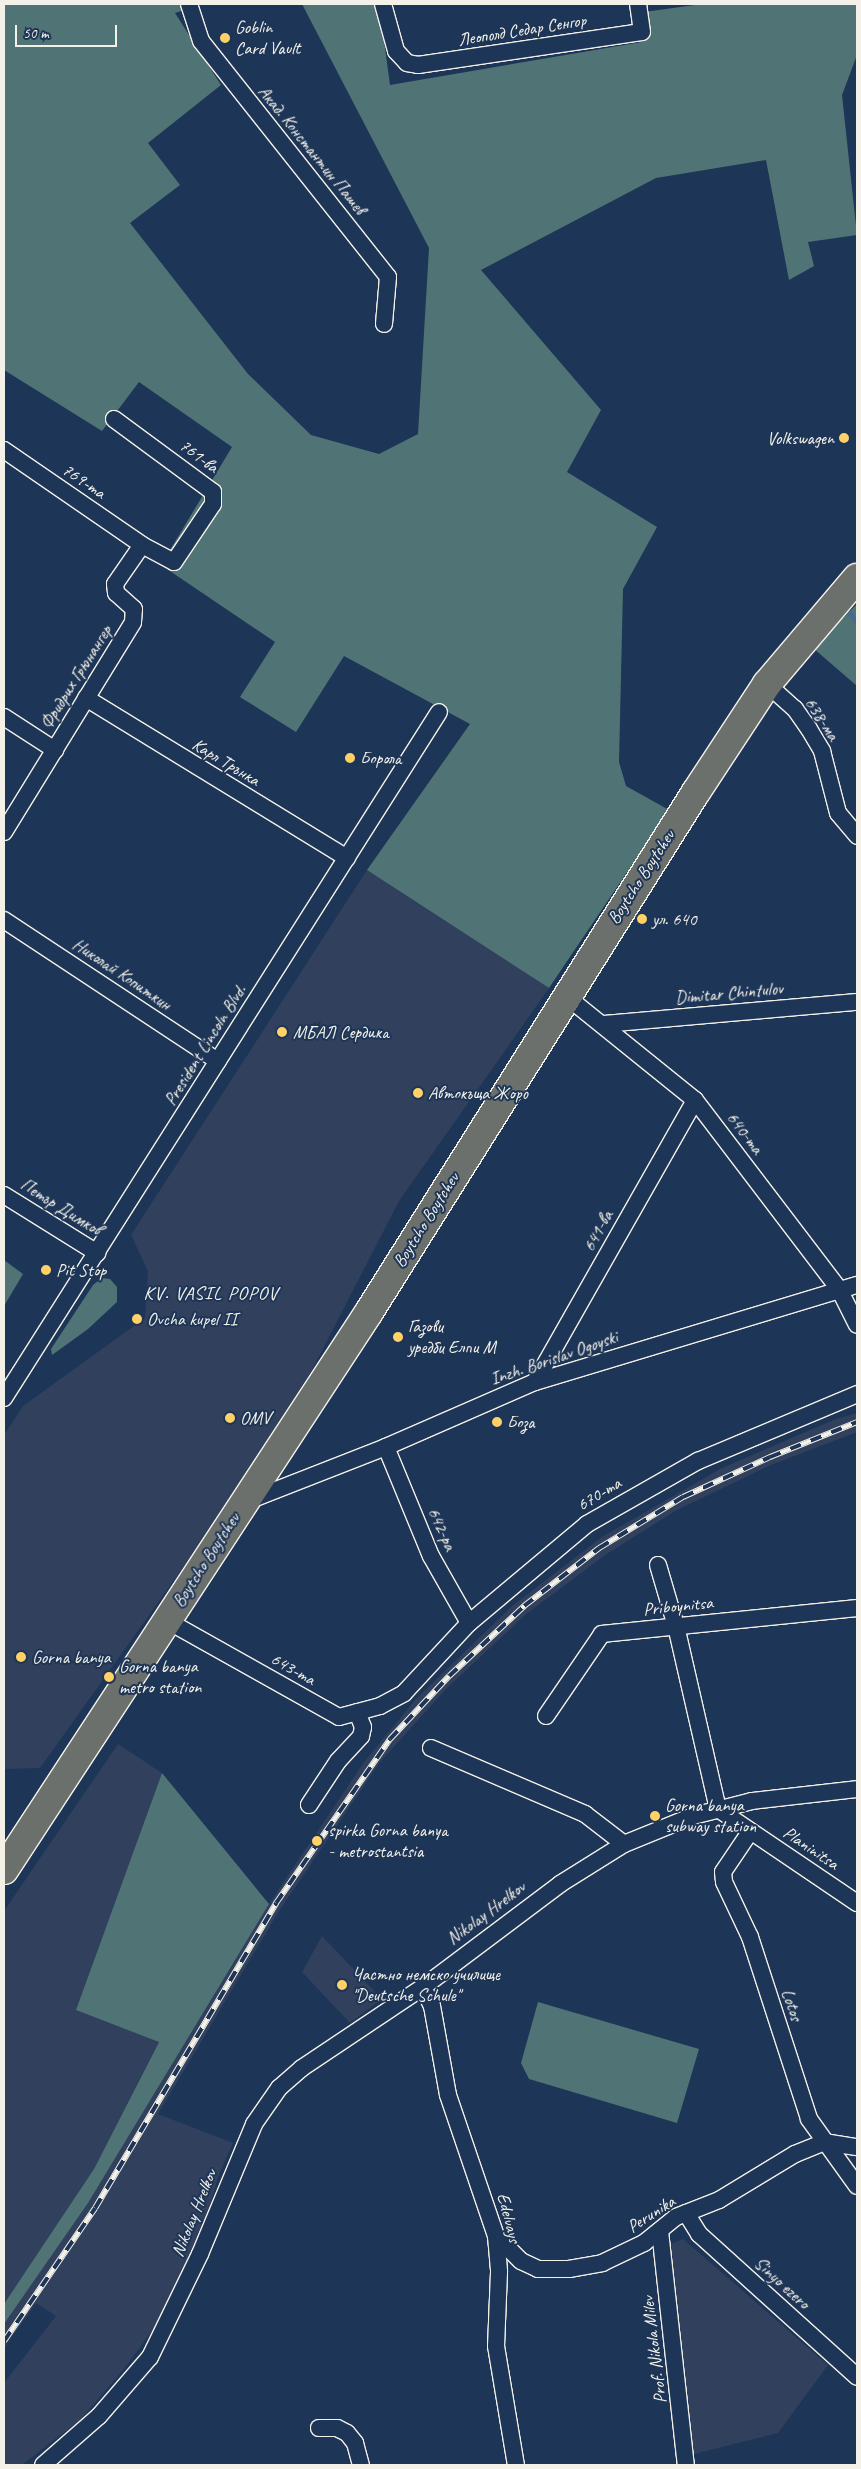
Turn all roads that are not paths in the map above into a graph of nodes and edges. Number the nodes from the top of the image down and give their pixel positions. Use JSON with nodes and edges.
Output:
{"nodes":[{"id":1,"x":189,"y":4,"type":"edge"},
{"id":2,"x":383,"y":4,"type":"edge"},
{"id":3,"x":638,"y":4,"type":"edge"},
{"id":4,"x":384,"y":324,"type":"dead end"},
{"id":5,"x":114,"y":419,"type":"dead end"},
{"id":6,"x":4,"y":450,"type":"edge"},
{"id":7,"x":142,"y":545,"type":"junction"},
{"id":8,"x":857,"y":578,"type":"edge"},
{"id":9,"x":767,"y":684,"type":"junction"},
{"id":10,"x":86,"y":698,"type":"junction"},
{"id":11,"x":439,"y":712,"type":"dead end"},
{"id":12,"x":4,"y":717,"type":"edge"},
{"id":13,"x":55,"y":750,"type":"junction"},
{"id":14,"x":4,"y":832,"type":"edge"},
{"id":15,"x":857,"y":836,"type":"edge"},
{"id":16,"x":347,"y":858,"type":"junction"},
{"id":17,"x":4,"y":920,"type":"edge"},
{"id":18,"x":566,"y":996,"type":"junction"},
{"id":19,"x":857,"y":1002,"type":"edge"},
{"id":20,"x":604,"y":1024,"type":"junction"},
{"id":21,"x":218,"y":1062,"type":"junction"},
{"id":22,"x":695,"y":1100,"type":"junction"},
{"id":23,"x":4,"y":1195,"type":"edge"},
{"id":24,"x":97,"y":1253,"type":"junction"},
{"id":25,"x":857,"y":1285,"type":"edge"},
{"id":26,"x":839,"y":1289,"type":"junction"},
{"id":27,"x":857,"y":1326,"type":"edge"},
{"id":28,"x":535,"y":1382,"type":"junction"},
{"id":29,"x":857,"y":1394,"type":"edge"},
{"id":30,"x":4,"y":1398,"type":"edge"},
{"id":31,"x":386,"y":1447,"type":"junction"},
{"id":32,"x":243,"y":1503,"type":"junction"},
{"id":33,"x":658,"y":1565,"type":"dead end"},
{"id":34,"x":857,"y":1608,"type":"edge"},
{"id":35,"x":166,"y":1620,"type":"junction"},
{"id":36,"x":469,"y":1623,"type":"junction"},
{"id":37,"x":676,"y":1626,"type":"junction"},
{"id":38,"x":404,"y":1693,"type":"joint"},
{"id":39,"x":357,"y":1712,"type":"junction"},
{"id":40,"x":546,"y":1716,"type":"dead end"},
{"id":41,"x":432,"y":1748,"type":"dead end"},
{"id":42,"x":857,"y":1789,"type":"edge"},
{"id":43,"x":309,"y":1805,"type":"dead end"},
{"id":44,"x":718,"y":1810,"type":"junction"},
{"id":45,"x":750,"y":1832,"type":"junction"},
{"id":46,"x":624,"y":1844,"type":"junction"},
{"id":47,"x":4,"y":1870,"type":"edge"},
{"id":48,"x":857,"y":1903,"type":"edge"},
{"id":49,"x":423,"y":1987,"type":"junction"},
{"id":50,"x":824,"y":2142,"type":"junction"},
{"id":51,"x":857,"y":2147,"type":"edge"},
{"id":52,"x":857,"y":2186,"type":"edge"},
{"id":53,"x":686,"y":2212,"type":"junction"},
{"id":54,"x":660,"y":2231,"type":"junction"},
{"id":55,"x":496,"y":2236,"type":"junction"},
{"id":56,"x":857,"y":2377,"type":"edge"},
{"id":57,"x":319,"y":2428,"type":"dead end"},
{"id":58,"x":43,"y":2465,"type":"edge"},
{"id":59,"x":361,"y":2465,"type":"edge"},
{"id":60,"x":516,"y":2465,"type":"edge"},
{"id":61,"x":686,"y":2465,"type":"edge"}],
"edges":[{"from":1,"to":4,"type":"street","name":"Акад. Константин Пашев"},
{"from":2,"to":3,"type":"street","name":"Леополд Седар Сенгор"},
{"from":5,"to":7,"type":"street","name":"761-ва"},
{"from":6,"to":7,"type":"street","name":"769-та"},
{"from":7,"to":10,"type":"street","name":"Фридрих Грюнангер"},
{"from":8,"to":9,"type":"highway","name":"Boytcho Boytchev"},
{"from":9,"to":15,"type":"street","name":"638-ма"},
{"from":9,"to":18,"type":"highway","name":"Boytcho Boytchev"},
{"from":10,"to":13,"type":"street","name":"Фридрих Грюнангер"},
{"from":10,"to":16,"type":"street","name":"Карл Трънка"},
{"from":11,"to":16,"type":"street","name":"President Lincoln Blvd."},
{"from":12,"to":13,"type":"street"},
{"from":13,"to":14,"type":"street","name":"Фридрих Грюнангер"},
{"from":16,"to":21,"type":"street","name":"President Lincoln Blvd."},
{"from":17,"to":21,"type":"street","name":"Николай Копиткин"},
{"from":18,"to":20,"type":"street","name":"640-та"},
{"from":18,"to":32,"type":"highway","name":"Boytcho Boytchev"},
{"from":19,"to":20,"type":"street","name":"Dimitar Chintulov"},
{"from":20,"to":22,"type":"street","name":"640-та"},
{"from":21,"to":24,"type":"street","name":"President Lincoln Blvd."},
{"from":22,"to":26,"type":"street","name":"640-та"},
{"from":22,"to":28,"type":"street","name":"641-ва"},
{"from":23,"to":24,"type":"street","name":"Петър Димков"},
{"from":24,"to":30,"type":"street","name":"President Lincoln Blvd."},
{"from":25,"to":26,"type":"street","name":"Inzh. Borislav Ogoyski"},
{"from":26,"to":27,"type":"street","name":"640-та"},
{"from":26,"to":28,"type":"street","name":"Inzh. Borislav Ogoyski"},
{"from":28,"to":31,"type":"street","name":"Inzh. Borislav Ogoyski"},
{"from":29,"to":36,"type":"street","name":"670-та"},
{"from":31,"to":32,"type":"street","name":"Inzh. Borislav Ogoyski"},
{"from":31,"to":36,"type":"street","name":"642-ра"},
{"from":32,"to":35,"type":"highway","name":"Boytcho Boytchev"},
{"from":33,"to":37,"type":"street"},
{"from":34,"to":37,"type":"street","name":"Priboynitsa"},
{"from":35,"to":39,"type":"street","name":"643-та"},
{"from":35,"to":47,"type":"highway","name":"Boytcho Boytchev"},
{"from":36,"to":38,"type":"street","name":"670-та"},
{"from":37,"to":40,"type":"street","name":"Priboynitsa"},
{"from":37,"to":44,"type":"street"},
{"from":38,"to":39,"type":"street","name":"643-та"},
{"from":39,"to":43,"type":"street"},
{"from":41,"to":46,"type":"street"},
{"from":42,"to":44,"type":"street","name":"Nikolay Hrelkov"},
{"from":44,"to":45,"type":"street","name":"Planinitsa"},
{"from":44,"to":46,"type":"street","name":"Nikolay Hrelkov"},
{"from":45,"to":48,"type":"street","name":"Planinitsa"},
{"from":45,"to":50,"type":"street","name":"Lotos"},
{"from":46,"to":49,"type":"street","name":"Nikolay Hrelkov"},
{"from":49,"to":55,"type":"street","name":"Edelvays"},
{"from":49,"to":58,"type":"street","name":"Nikolay Hrelkov"},
{"from":50,"to":51,"type":"street"},
{"from":50,"to":52,"type":"street","name":"Lotos"},
{"from":50,"to":53,"type":"street","name":"Perunika"},
{"from":53,"to":54,"type":"street","name":"Perunika"},
{"from":53,"to":56,"type":"street","name":"Sinyo ezero"},
{"from":54,"to":55,"type":"street","name":"Perunika"},
{"from":54,"to":61,"type":"street","name":"Prof. Nikola Milev"},
{"from":55,"to":60,"type":"street","name":"Edelvays"},
{"from":57,"to":59,"type":"street"}]}
